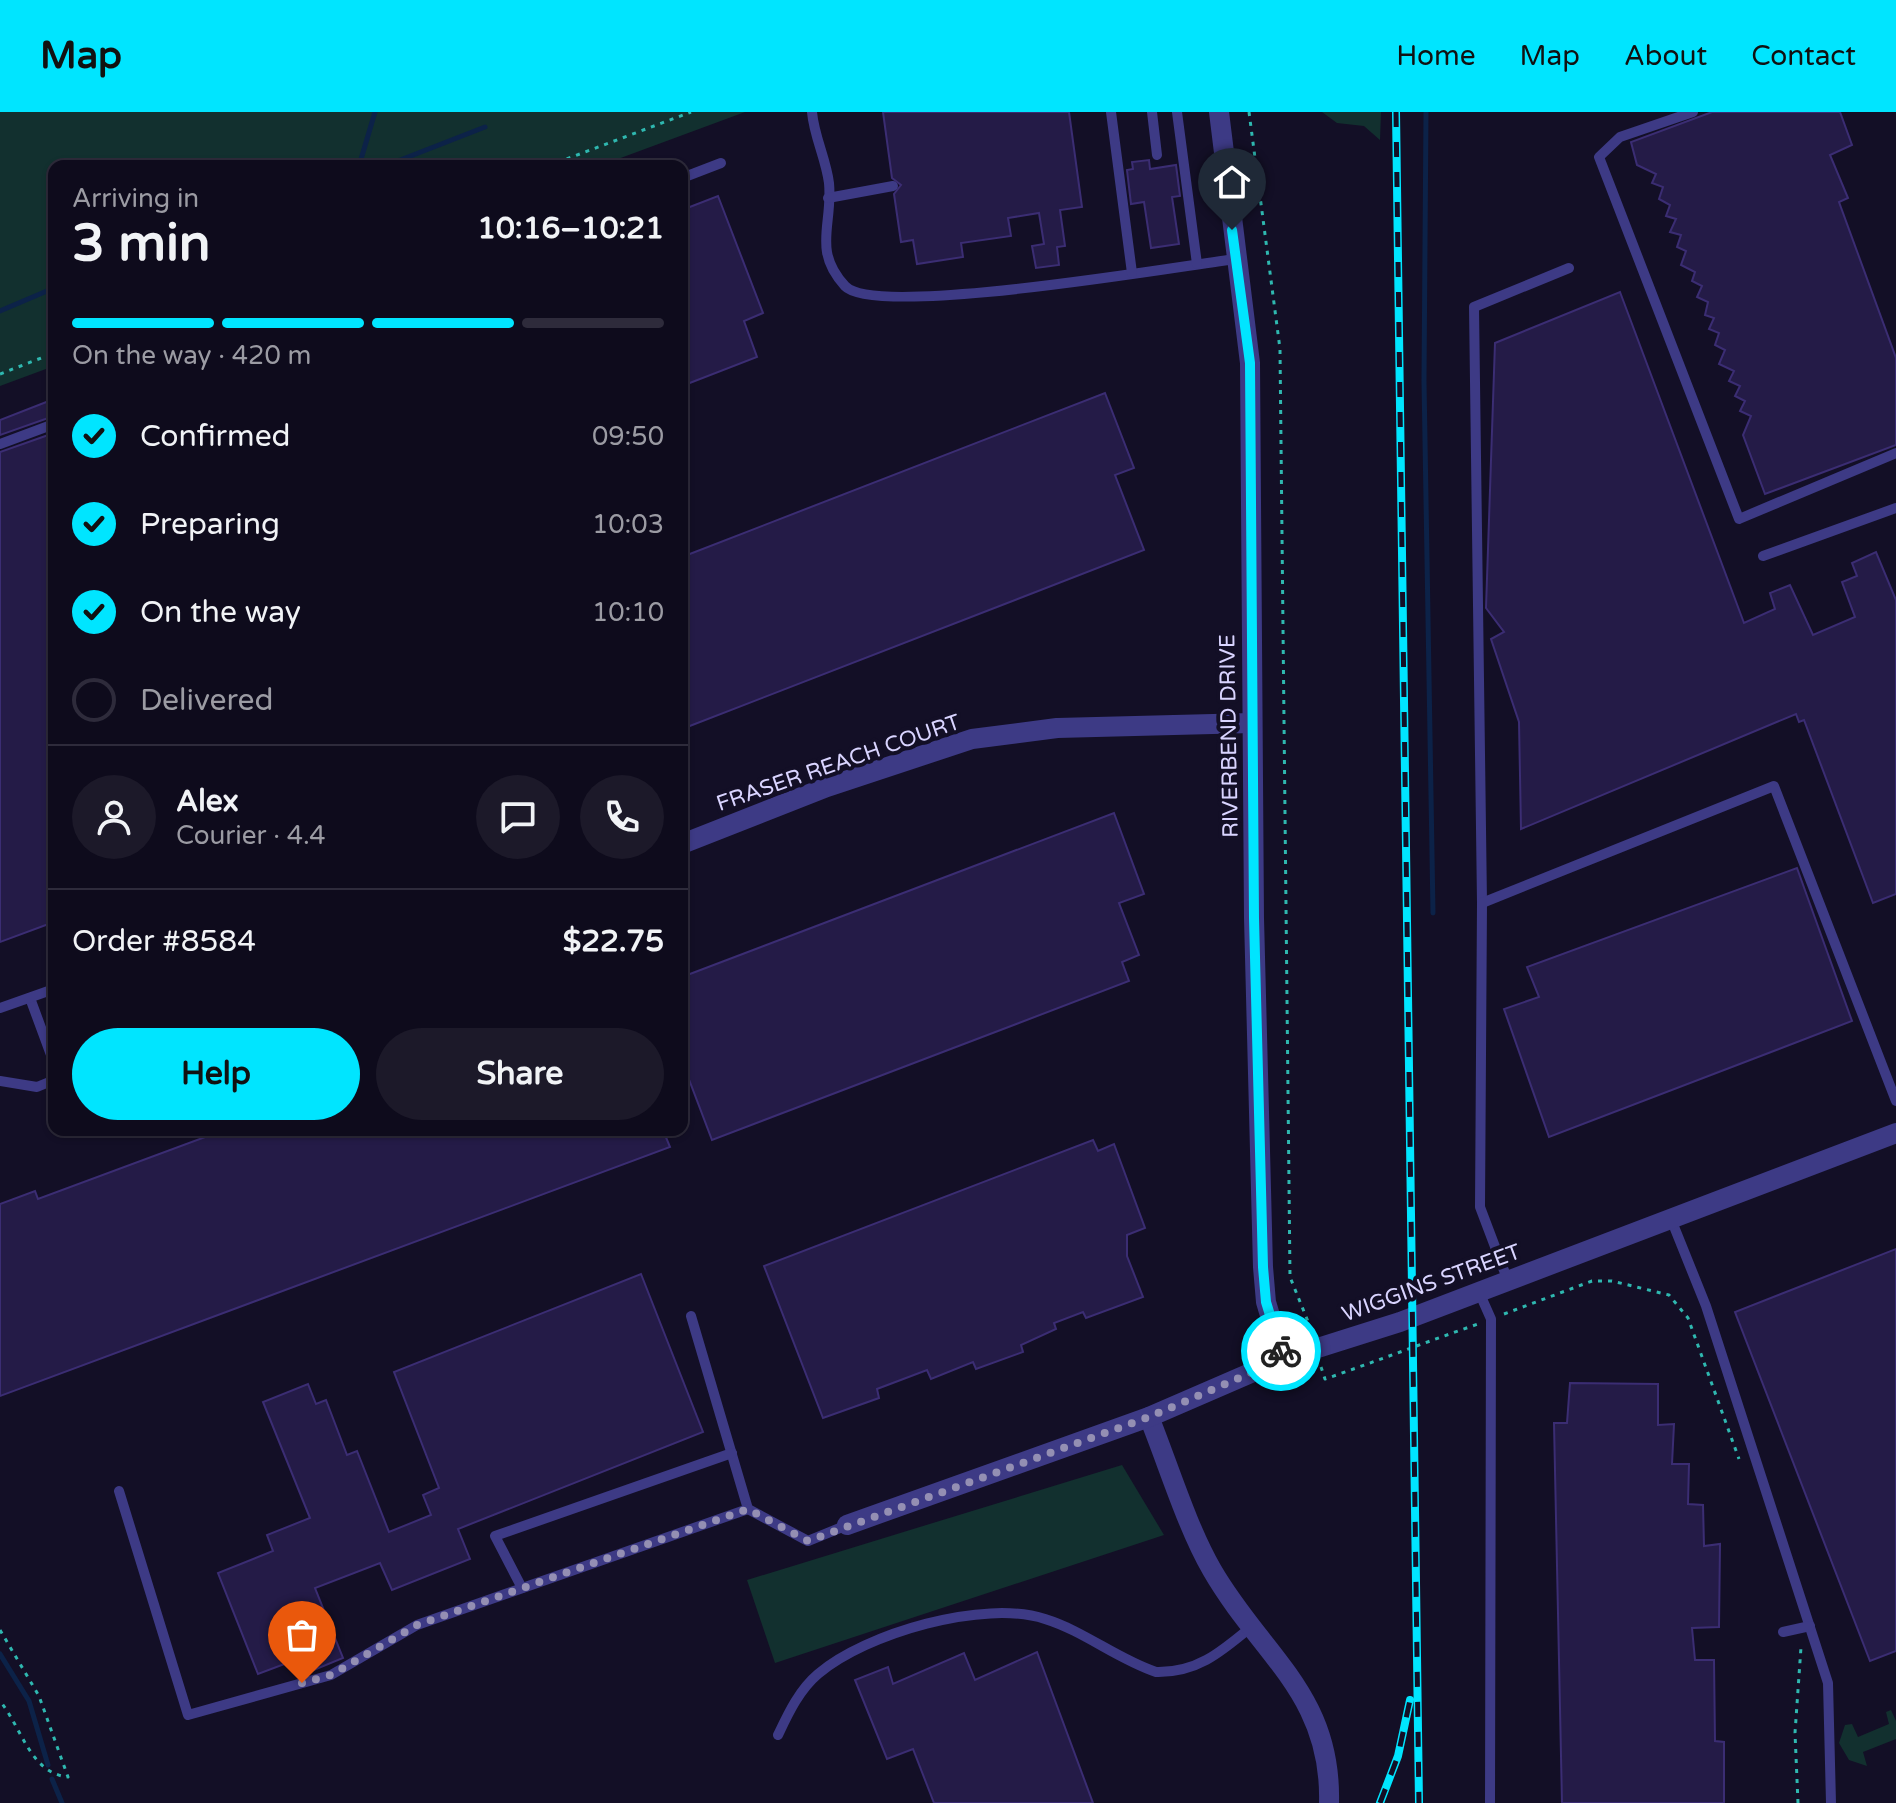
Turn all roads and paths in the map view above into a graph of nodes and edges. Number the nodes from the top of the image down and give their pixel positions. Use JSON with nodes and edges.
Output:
{"nodes":[{"id":1,"x":691,"y":112,"type":"edge"},
{"id":2,"x":812,"y":112,"type":"edge"},
{"id":3,"x":1111,"y":112,"type":"edge"},
{"id":4,"x":1152,"y":112,"type":"edge"},
{"id":5,"x":1177,"y":112,"type":"edge"},
{"id":6,"x":1219,"y":112,"type":"edge"},
{"id":7,"x":1249,"y":112,"type":"edge"},
{"id":8,"x":1693,"y":112,"type":"edge"},
{"id":9,"x":1157,"y":155,"type":"dead end"},
{"id":10,"x":564,"y":160,"type":"edge"},
{"id":11,"x":721,"y":163,"type":"dead end"},
{"id":12,"x":688,"y":176,"type":"edge"},
{"id":13,"x":893,"y":186,"type":"dead end"},
{"id":14,"x":828,"y":198,"type":"junction"},
{"id":15,"x":1236,"y":259,"type":"junction"},
{"id":16,"x":1197,"y":264,"type":"junction"},
{"id":17,"x":1569,"y":268,"type":"dead end"},
{"id":18,"x":1132,"y":273,"type":"junction"},
{"id":19,"x":48,"y":355,"type":"edge"},
{"id":20,"x":0,"y":374,"type":"edge"},
{"id":21,"x":48,"y":426,"type":"edge"},
{"id":22,"x":0,"y":444,"type":"edge"},
{"id":23,"x":1896,"y":453,"type":"edge"},
{"id":24,"x":1896,"y":508,"type":"edge"},
{"id":25,"x":1763,"y":556,"type":"dead end"},
{"id":26,"x":1273,"y":689,"type":"dead end"},
{"id":27,"x":1284,"y":690,"type":"junction"},
{"id":28,"x":1252,"y":723,"type":"junction"},
{"id":29,"x":1273,"y":753,"type":"dead end"},
{"id":30,"x":1283,"y":753,"type":"junction"},
{"id":31,"x":688,"y":842,"type":"edge"},
{"id":32,"x":1482,"y":903,"type":"junction"},
{"id":33,"x":48,"y":991,"type":"edge"},
{"id":34,"x":30,"y":998,"type":"junction"},
{"id":35,"x":0,"y":1008,"type":"edge"},
{"id":36,"x":48,"y":1047,"type":"edge"},
{"id":37,"x":0,"y":1081,"type":"edge"},
{"id":38,"x":48,"y":1082,"type":"edge"},
{"id":39,"x":1896,"y":1101,"type":"edge"},
{"id":40,"x":1896,"y":1133,"type":"edge"},
{"id":41,"x":1671,"y":1219,"type":"junction"},
{"id":42,"x":1508,"y":1281,"type":"junction"},
{"id":43,"x":1479,"y":1291,"type":"junction"},
{"id":44,"x":691,"y":1316,"type":"dead end"},
{"id":45,"x":1491,"y":1319,"type":"junction"},
{"id":46,"x":1305,"y":1329,"type":"dead end"},
{"id":47,"x":1283,"y":1359,"type":"junction"},
{"id":48,"x":1321,"y":1365,"type":"dead end"},
{"id":49,"x":1149,"y":1417,"type":"junction"},
{"id":50,"x":732,"y":1453,"type":"junction"},
{"id":51,"x":1740,"y":1463,"type":"dead end"},
{"id":52,"x":119,"y":1491,"type":"dead end"},
{"id":53,"x":748,"y":1509,"type":"junction"},
{"id":54,"x":847,"y":1525,"type":"joint"},
{"id":55,"x":522,"y":1588,"type":"junction"},
{"id":56,"x":1251,"y":1627,"type":"junction"},
{"id":57,"x":1805,"y":1628,"type":"junction"},
{"id":58,"x":0,"y":1630,"type":"edge"},
{"id":59,"x":1783,"y":1632,"type":"dead end"},
{"id":60,"x":0,"y":1701,"type":"edge"},
{"id":61,"x":778,"y":1735,"type":"dead end"},
{"id":62,"x":1329,"y":1803,"type":"edge"},
{"id":63,"x":1490,"y":1803,"type":"edge"},
{"id":64,"x":1798,"y":1803,"type":"edge"},
{"id":65,"x":1831,"y":1803,"type":"edge"}],
"edges":[{"from":1,"to":10,"type":"path"},
{"from":2,"to":14,"type":"lane"},
{"from":3,"to":18,"type":"lane"},
{"from":4,"to":9,"type":"lane"},
{"from":5,"to":16,"type":"lane"},
{"from":6,"to":15,"type":"street","name":"RIVERBEND DRIVE"},
{"from":7,"to":27,"type":"path"},
{"from":8,"to":23,"type":"lane"},
{"from":11,"to":12,"type":"lane"},
{"from":13,"to":14,"type":"lane"},
{"from":14,"to":18,"type":"lane"},
{"from":15,"to":16,"type":"lane"},
{"from":15,"to":28,"type":"street","name":"RIVERBEND DRIVE"},
{"from":16,"to":18,"type":"lane"},
{"from":17,"to":32,"type":"lane"},
{"from":19,"to":20,"type":"path"},
{"from":21,"to":22,"type":"lane"},
{"from":24,"to":25,"type":"lane"},
{"from":26,"to":27,"type":"path"},
{"from":27,"to":30,"type":"path"},
{"from":28,"to":31,"type":"street","name":"FRASER REACH COURT"},
{"from":28,"to":47,"type":"street","name":"RIVERBEND DRIVE"},
{"from":29,"to":30,"type":"path"},
{"from":30,"to":46,"type":"path"},
{"from":32,"to":39,"type":"lane"},
{"from":32,"to":42,"type":"lane"},
{"from":33,"to":34,"type":"lane"},
{"from":34,"to":35,"type":"lane"},
{"from":34,"to":36,"type":"lane"},
{"from":37,"to":38,"type":"lane"},
{"from":40,"to":41,"type":"street","name":"WIGGINS STREET"},
{"from":41,"to":42,"type":"street","name":"WIGGINS STREET"},
{"from":41,"to":57,"type":"lane"},
{"from":42,"to":43,"type":"street","name":"WIGGINS STREET"},
{"from":43,"to":45,"type":"lane"},
{"from":43,"to":47,"type":"street","name":"WIGGINS STREET"},
{"from":44,"to":50,"type":"lane"},
{"from":45,"to":48,"type":"path"},
{"from":45,"to":51,"type":"path"},
{"from":45,"to":63,"type":"lane"},
{"from":47,"to":49,"type":"street","name":"WIGGINS STREET"},
{"from":49,"to":54,"type":"street","name":"WIGGINS STREET"},
{"from":49,"to":56,"type":"street"},
{"from":50,"to":53,"type":"lane"},
{"from":50,"to":55,"type":"lane"},
{"from":52,"to":55,"type":"lane"},
{"from":53,"to":54,"type":"lane"},
{"from":53,"to":55,"type":"lane"},
{"from":56,"to":61,"type":"lane"},
{"from":56,"to":62,"type":"street"},
{"from":57,"to":59,"type":"lane"},
{"from":57,"to":64,"type":"path"},
{"from":57,"to":65,"type":"lane"},
{"from":58,"to":60,"type":"path"}]}
